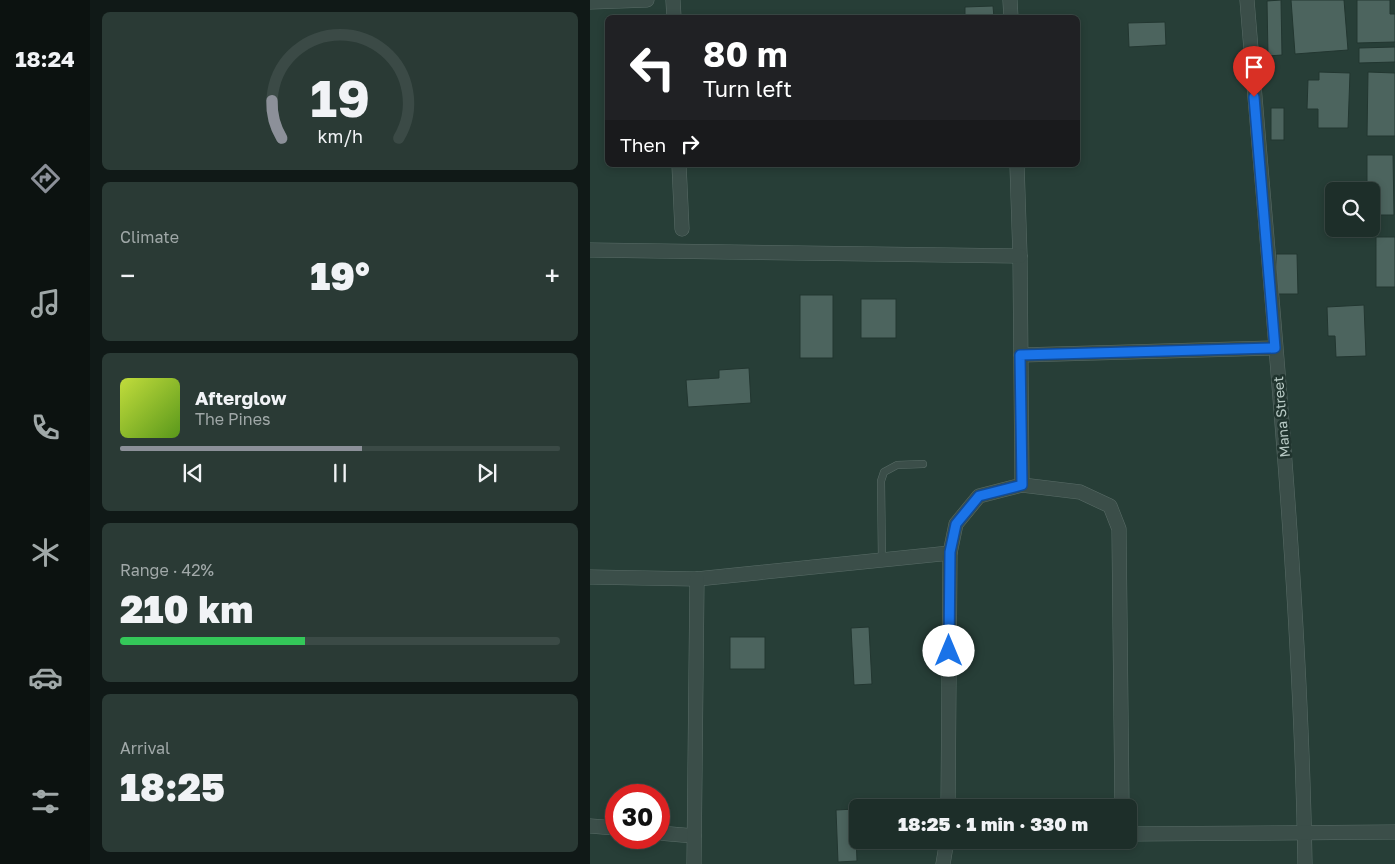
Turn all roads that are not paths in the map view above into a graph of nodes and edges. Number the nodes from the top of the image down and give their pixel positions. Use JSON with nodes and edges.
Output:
{"nodes":[{"id":1,"x":647,"y":0,"type":"edge"},
{"id":2,"x":673,"y":0,"type":"edge"},
{"id":3,"x":1010,"y":0,"type":"edge"},
{"id":4,"x":1247,"y":0,"type":"edge"},
{"id":5,"x":590,"y":2,"type":"edge"},
{"id":6,"x":674,"y":15,"type":"edge"},
{"id":7,"x":1011,"y":15,"type":"edge"},
{"id":8,"x":679,"y":167,"type":"edge"},
{"id":9,"x":1017,"y":167,"type":"edge"},
{"id":10,"x":682,"y":229,"type":"dead end"},
{"id":11,"x":590,"y":250,"type":"edge"},
{"id":12,"x":1020,"y":256,"type":"junction"},
{"id":13,"x":1275,"y":348,"type":"junction"},
{"id":14,"x":1020,"y":355,"type":"junction"},
{"id":15,"x":923,"y":464,"type":"dead end"},
{"id":16,"x":1022,"y":485,"type":"junction"},
{"id":17,"x":950,"y":552,"type":"junction"},
{"id":18,"x":882,"y":560,"type":"junction"},
{"id":19,"x":590,"y":577,"type":"edge"},
{"id":20,"x":697,"y":578,"type":"junction"},
{"id":21,"x":948,"y":799,"type":"edge"},
{"id":22,"x":1122,"y":799,"type":"edge"},
{"id":23,"x":590,"y":826,"type":"edge"},
{"id":24,"x":605,"y":827,"type":"edge"},
{"id":25,"x":1395,"y":832,"type":"edge"},
{"id":26,"x":670,"y":834,"type":"edge"},
{"id":27,"x":1137,"y":834,"type":"edge"},
{"id":28,"x":1304,"y":834,"type":"junction"},
{"id":29,"x":694,"y":836,"type":"junction"},
{"id":30,"x":946,"y":849,"type":"edge"},
{"id":31,"x":694,"y":864,"type":"edge"},
{"id":32,"x":944,"y":864,"type":"edge"},
{"id":33,"x":1305,"y":864,"type":"edge"}],
"edges":[{"from":1,"to":5,"type":"street"},
{"from":2,"to":6,"type":"street"},
{"from":3,"to":7,"type":"street"},
{"from":4,"to":13,"type":"street","name":"Mana Street"},
{"from":8,"to":10,"type":"street"},
{"from":9,"to":12,"type":"street"},
{"from":11,"to":12,"type":"street"},
{"from":12,"to":14,"type":"street"},
{"from":13,"to":14,"type":"street"},
{"from":13,"to":28,"type":"street","name":"Mana Street"},
{"from":14,"to":16,"type":"street"},
{"from":15,"to":18,"type":"lane"},
{"from":16,"to":17,"type":"street"},
{"from":16,"to":22,"type":"street"},
{"from":17,"to":18,"type":"street"},
{"from":17,"to":21,"type":"street"},
{"from":18,"to":20,"type":"street"},
{"from":19,"to":20,"type":"street"},
{"from":20,"to":29,"type":"street"},
{"from":23,"to":24,"type":"street"},
{"from":25,"to":28,"type":"street"},
{"from":26,"to":29,"type":"street"},
{"from":27,"to":28,"type":"street"},
{"from":28,"to":33,"type":"street","name":"Mana Street"},
{"from":29,"to":31,"type":"street"},
{"from":30,"to":32,"type":"street"}]}
